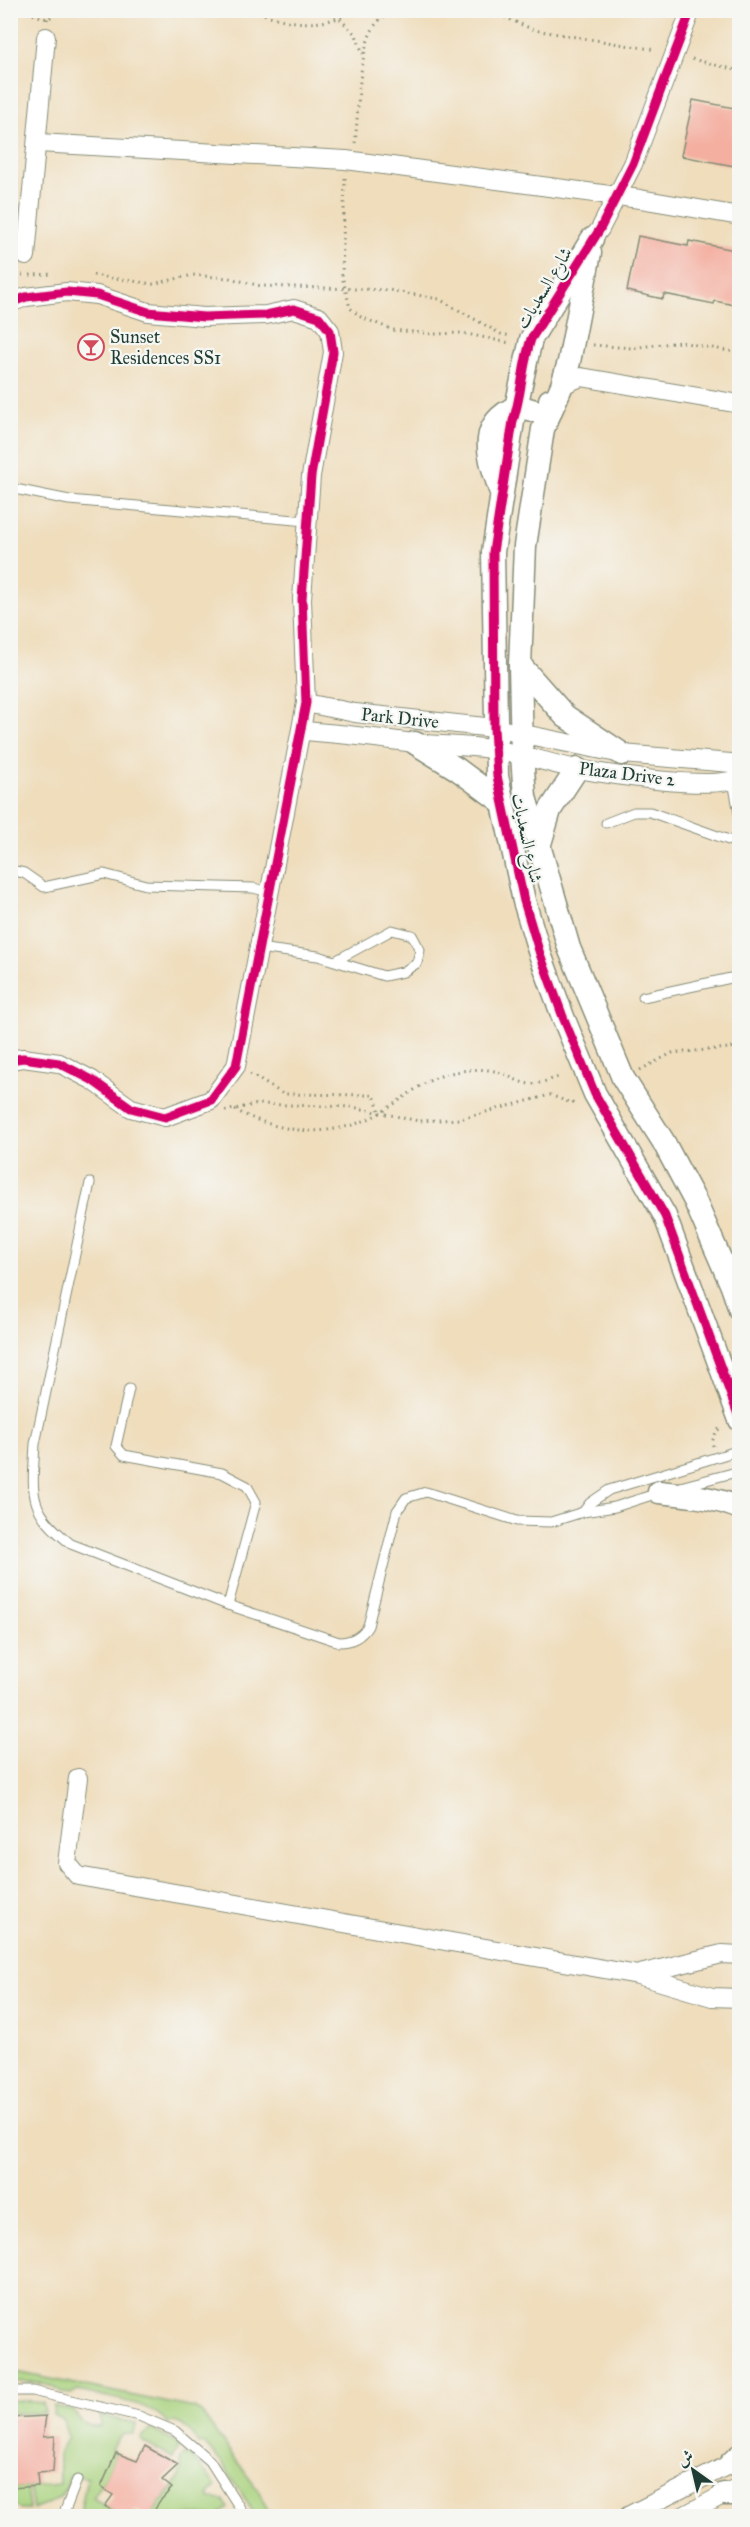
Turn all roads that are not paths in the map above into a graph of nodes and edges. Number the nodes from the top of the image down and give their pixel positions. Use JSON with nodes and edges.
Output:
{"nodes":[{"id":1,"x":691,"y":10,"type":"edge"},
{"id":2,"x":46,"y":37,"type":"dead end"},
{"id":3,"x":38,"y":143,"type":"junction"},
{"id":4,"x":615,"y":197,"type":"junction"},
{"id":5,"x":740,"y":216,"type":"edge"},
{"id":6,"x":592,"y":239,"type":"junction"},
{"id":7,"x":26,"y":256,"type":"road end"},
{"id":8,"x":10,"y":303,"type":"edge"},
{"id":9,"x":531,"y":333,"type":"junction"},
{"id":10,"x":574,"y":336,"type":"junction"},
{"id":11,"x":562,"y":385,"type":"junction"},
{"id":12,"x":740,"y":404,"type":"edge"},
{"id":13,"x":518,"y":406,"type":"junction"},
{"id":14,"x":549,"y":415,"type":"junction"},
{"id":15,"x":10,"y":488,"type":"edge"},
{"id":16,"x":308,"y":521,"type":"junction"},
{"id":17,"x":520,"y":665,"type":"junction"},
{"id":18,"x":306,"y":703,"type":"junction"},
{"id":19,"x":301,"y":731,"type":"junction"},
{"id":20,"x":495,"y":739,"type":"junction"},
{"id":21,"x":415,"y":743,"type":"junction"},
{"id":22,"x":522,"y":744,"type":"junction"},
{"id":23,"x":622,"y":754,"type":"junction"},
{"id":24,"x":577,"y":769,"type":"junction"},
{"id":25,"x":737,"y":776,"type":"edge"},
{"id":26,"x":502,"y":803,"type":"junction"},
{"id":27,"x":740,"y":819,"type":"edge"},
{"id":28,"x":606,"y":823,"type":"dead end"},
{"id":29,"x":740,"y":844,"type":"edge"},
{"id":30,"x":539,"y":847,"type":"junction"},
{"id":31,"x":10,"y":870,"type":"edge"},
{"id":32,"x":270,"y":892,"type":"junction"},
{"id":33,"x":259,"y":948,"type":"junction"},
{"id":34,"x":335,"y":962,"type":"junction"},
{"id":35,"x":740,"y":976,"type":"edge"},
{"id":36,"x":643,"y":998,"type":"dead end"},
{"id":37,"x":10,"y":1060,"type":"edge"},
{"id":38,"x":90,"y":1183,"type":"dead end"},
{"id":39,"x":740,"y":1310,"type":"edge"},
{"id":40,"x":129,"y":1389,"type":"dead end"},
{"id":41,"x":740,"y":1420,"type":"edge"},
{"id":42,"x":740,"y":1450,"type":"edge"},
{"id":43,"x":740,"y":1471,"type":"edge"},
{"id":44,"x":659,"y":1492,"type":"junction"},
{"id":45,"x":740,"y":1508,"type":"edge"},
{"id":46,"x":583,"y":1512,"type":"junction"},
{"id":47,"x":228,"y":1605,"type":"junction"},
{"id":48,"x":78,"y":1778,"type":"dead end"},
{"id":49,"x":740,"y":1955,"type":"edge"},
{"id":50,"x":638,"y":1975,"type":"junction"},
{"id":51,"x":740,"y":1998,"type":"edge"},
{"id":52,"x":10,"y":2391,"type":"edge"},
{"id":53,"x":737,"y":2459,"type":"edge"},
{"id":54,"x":77,"y":2480,"type":"dead end"},
{"id":55,"x":734,"y":2491,"type":"edge"},
{"id":56,"x":10,"y":2513,"type":"edge"},
{"id":57,"x":17,"y":2517,"type":"edge"},
{"id":58,"x":63,"y":2517,"type":"edge"},
{"id":59,"x":245,"y":2517,"type":"edge"},
{"id":60,"x":628,"y":2517,"type":"edge"},
{"id":61,"x":683,"y":2517,"type":"edge"}],
"edges":[{"from":1,"to":4,"type":"street"},
{"from":2,"to":3,"type":"street"},
{"from":3,"to":4,"type":"street"},
{"from":3,"to":7,"type":"street"},
{"from":4,"to":5,"type":"street"},
{"from":4,"to":6,"type":"street"},
{"from":6,"to":9,"type":"street","name":"شارع السعديات"},
{"from":6,"to":10,"type":"street","name":"شارع السعديات"},
{"from":8,"to":16,"type":"street"},
{"from":9,"to":10,"type":"street"},
{"from":9,"to":13,"type":"street","name":"شارع السعديات"},
{"from":10,"to":11,"type":"street","name":"شارع السعديات"},
{"from":10,"to":14,"type":"street"},
{"from":11,"to":12,"type":"street"},
{"from":11,"to":14,"type":"street","name":"شارع السعديات"},
{"from":13,"to":14,"type":"street"},
{"from":13,"to":20,"type":"street","name":"شارع السعديات"},
{"from":14,"to":17,"type":"street","name":"شارع السعديات"},
{"from":15,"to":16,"type":"lane"},
{"from":16,"to":18,"type":"street"},
{"from":17,"to":22,"type":"street","name":"شارع السعديات"},
{"from":17,"to":23,"type":"street"},
{"from":18,"to":19,"type":"street"},
{"from":18,"to":20,"type":"street","name":"Park Drive"},
{"from":19,"to":21,"type":"street","name":"Park Drive"},
{"from":19,"to":32,"type":"street"},
{"from":20,"to":21,"type":"street","name":"Park Drive"},
{"from":20,"to":22,"type":"street"},
{"from":20,"to":26,"type":"street","name":"شارع السعديات"},
{"from":21,"to":26,"type":"street"},
{"from":22,"to":23,"type":"street","name":"Plaza Drive 2"},
{"from":22,"to":24,"type":"street","name":"Plaza Drive 2"},
{"from":22,"to":30,"type":"street","name":"شارع السعديات"},
{"from":23,"to":25,"type":"street","name":"Plaza Drive 2"},
{"from":24,"to":25,"type":"street","name":"Plaza Drive 2"},
{"from":24,"to":30,"type":"street"},
{"from":25,"to":27,"type":"lane"},
{"from":26,"to":41,"type":"street","name":"شارع السعديات"},
{"from":28,"to":29,"type":"lane"},
{"from":30,"to":39,"type":"street","name":"شارع السعديات"},
{"from":31,"to":32,"type":"lane"},
{"from":32,"to":33,"type":"street"},
{"from":33,"to":34,"type":"lane"},
{"from":33,"to":37,"type":"street"},
{"from":34,"to":34,"type":"lane"},
{"from":35,"to":36,"type":"lane"},
{"from":38,"to":47,"type":"lane"},
{"from":40,"to":47,"type":"lane"},
{"from":42,"to":46,"type":"lane"},
{"from":43,"to":44,"type":"lane"},
{"from":44,"to":45,"type":"street"},
{"from":44,"to":46,"type":"lane"},
{"from":46,"to":47,"type":"lane"},
{"from":48,"to":50,"type":"street"},
{"from":49,"to":50,"type":"street"},
{"from":50,"to":51,"type":"street"},
{"from":52,"to":59,"type":"lane"},
{"from":53,"to":60,"type":"street"},
{"from":54,"to":58,"type":"lane"},
{"from":55,"to":61,"type":"street"},
{"from":56,"to":57,"type":"lane"}]}
